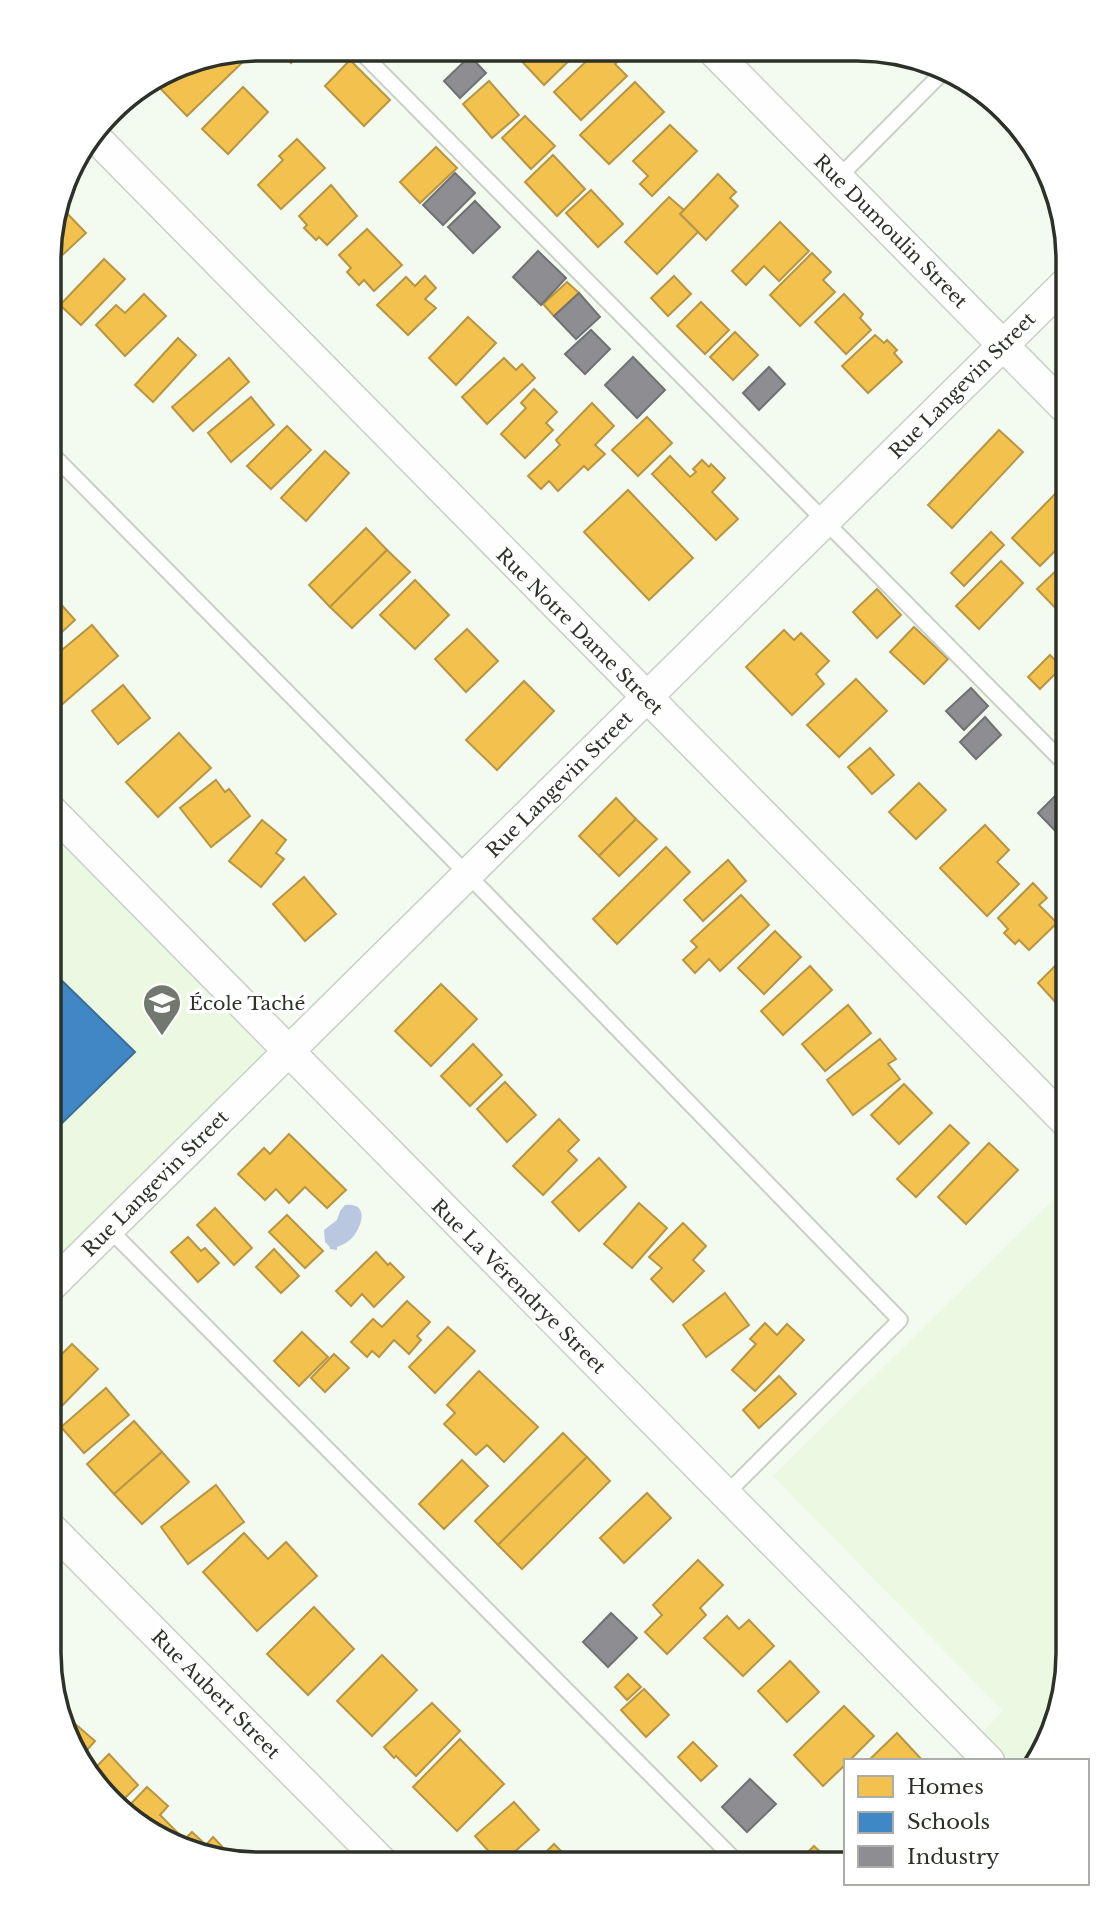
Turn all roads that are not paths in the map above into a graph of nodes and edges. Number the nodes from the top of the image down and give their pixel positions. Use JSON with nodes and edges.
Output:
{"nodes":[{"id":1,"x":723,"y":61,"type":"edge"},
{"id":2,"x":371,"y":62,"type":"edge"},
{"id":3,"x":937,"y":78,"type":"edge"},
{"id":4,"x":101,"y":143,"type":"edge"},
{"id":5,"x":838,"y":178,"type":"junction"},
{"id":6,"x":1056,"y":293,"type":"edge"},
{"id":7,"x":1003,"y":345,"type":"junction"},
{"id":8,"x":1056,"y":399,"type":"edge"},
{"id":9,"x":61,"y":462,"type":"edge"},
{"id":10,"x":825,"y":521,"type":"junction"},
{"id":11,"x":646,"y":698,"type":"junction"},
{"id":12,"x":1056,"y":754,"type":"edge"},
{"id":13,"x":61,"y":820,"type":"edge"},
{"id":14,"x":468,"y":875,"type":"junction"},
{"id":15,"x":289,"y":1052,"type":"junction"},
{"id":16,"x":1055,"y":1111,"type":"edge"},
{"id":17,"x":108,"y":1228,"type":"junction"},
{"id":18,"x":61,"y":1277,"type":"edge"},
{"id":19,"x":725,"y":1494,"type":"junction"},
{"id":20,"x":61,"y":1538,"type":"edge"},
{"id":21,"x":987,"y":1759,"type":"edge"},
{"id":22,"x":372,"y":1852,"type":"edge"},
{"id":23,"x":727,"y":1852,"type":"edge"}],
"edges":[{"from":1,"to":5,"type":"street","name":"Rue Dumoulin Street"},
{"from":2,"to":10,"type":"lane"},
{"from":3,"to":5,"type":"lane"},
{"from":4,"to":11,"type":"street","name":"Rue Notre Dame Street"},
{"from":5,"to":7,"type":"street","name":"Rue Dumoulin Street"},
{"from":6,"to":7,"type":"street","name":"Rue Langevin Street"},
{"from":7,"to":8,"type":"street","name":"Rue Dumoulin Street"},
{"from":7,"to":10,"type":"street","name":"Rue Langevin Street"},
{"from":9,"to":14,"type":"lane"},
{"from":10,"to":11,"type":"street","name":"Rue Langevin Street"},
{"from":10,"to":12,"type":"lane"},
{"from":11,"to":14,"type":"street","name":"Rue Langevin Street"},
{"from":11,"to":16,"type":"street","name":"Rue Notre Dame Street"},
{"from":13,"to":15,"type":"street","name":"Rue La Vérendrye Street"},
{"from":14,"to":15,"type":"street","name":"Rue Langevin Street"},
{"from":14,"to":19,"type":"lane"},
{"from":15,"to":17,"type":"street","name":"Rue Langevin Street"},
{"from":15,"to":19,"type":"street","name":"Rue La Vérendrye Street"},
{"from":17,"to":18,"type":"street","name":"Rue Langevin Street"},
{"from":17,"to":23,"type":"lane"},
{"from":19,"to":21,"type":"street","name":"Rue La Vérendrye Street"},
{"from":20,"to":22,"type":"street","name":"Rue Aubert Street"}]}
